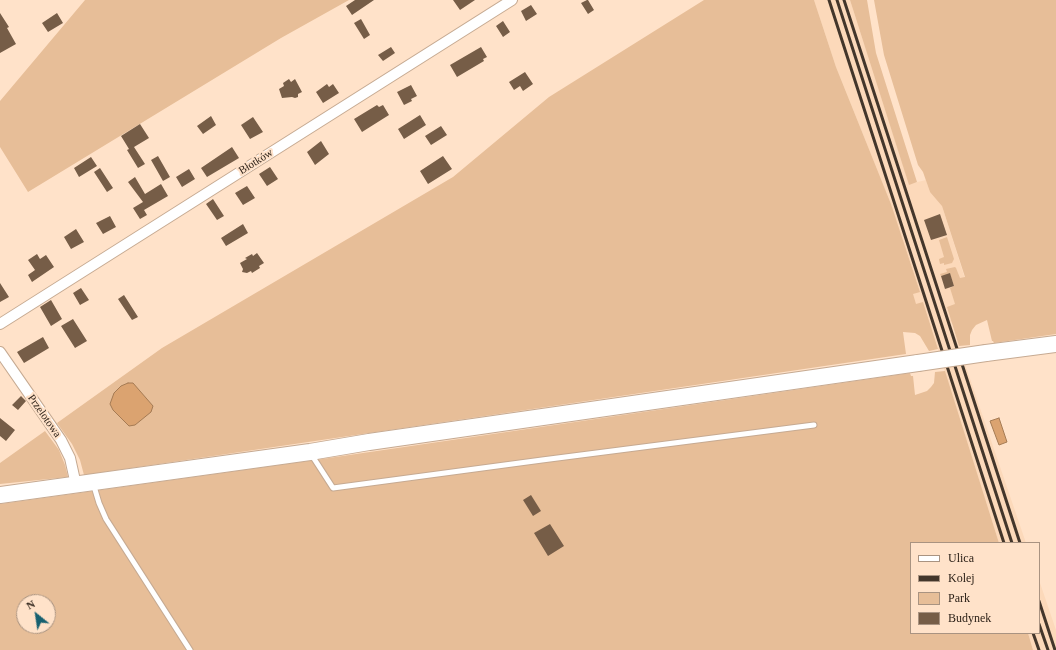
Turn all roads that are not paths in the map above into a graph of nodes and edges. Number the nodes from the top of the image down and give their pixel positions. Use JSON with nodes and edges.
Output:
{"nodes":[{"id":1,"x":512,"y":0,"type":"edge"},
{"id":2,"x":0,"y":324,"type":"edge"},
{"id":3,"x":1056,"y":344,"type":"edge"},
{"id":4,"x":0,"y":352,"type":"edge"},
{"id":5,"x":814,"y":425,"type":"dead end"},
{"id":6,"x":310,"y":452,"type":"junction"},
{"id":7,"x":93,"y":482,"type":"junction"},
{"id":8,"x":76,"y":485,"type":"junction"},
{"id":9,"x":0,"y":495,"type":"edge"},
{"id":10,"x":190,"y":650,"type":"edge"}],
"edges":[{"from":1,"to":2,"type":"street","name":"Błotków"},
{"from":3,"to":6,"type":"highway","bridge":true},
{"from":4,"to":8,"type":"street","name":"Przelotowa"},
{"from":5,"to":6,"type":"lane"},
{"from":6,"to":7,"type":"highway"},
{"from":7,"to":8,"type":"highway"},
{"from":7,"to":10,"type":"lane"},
{"from":8,"to":9,"type":"highway"}]}
